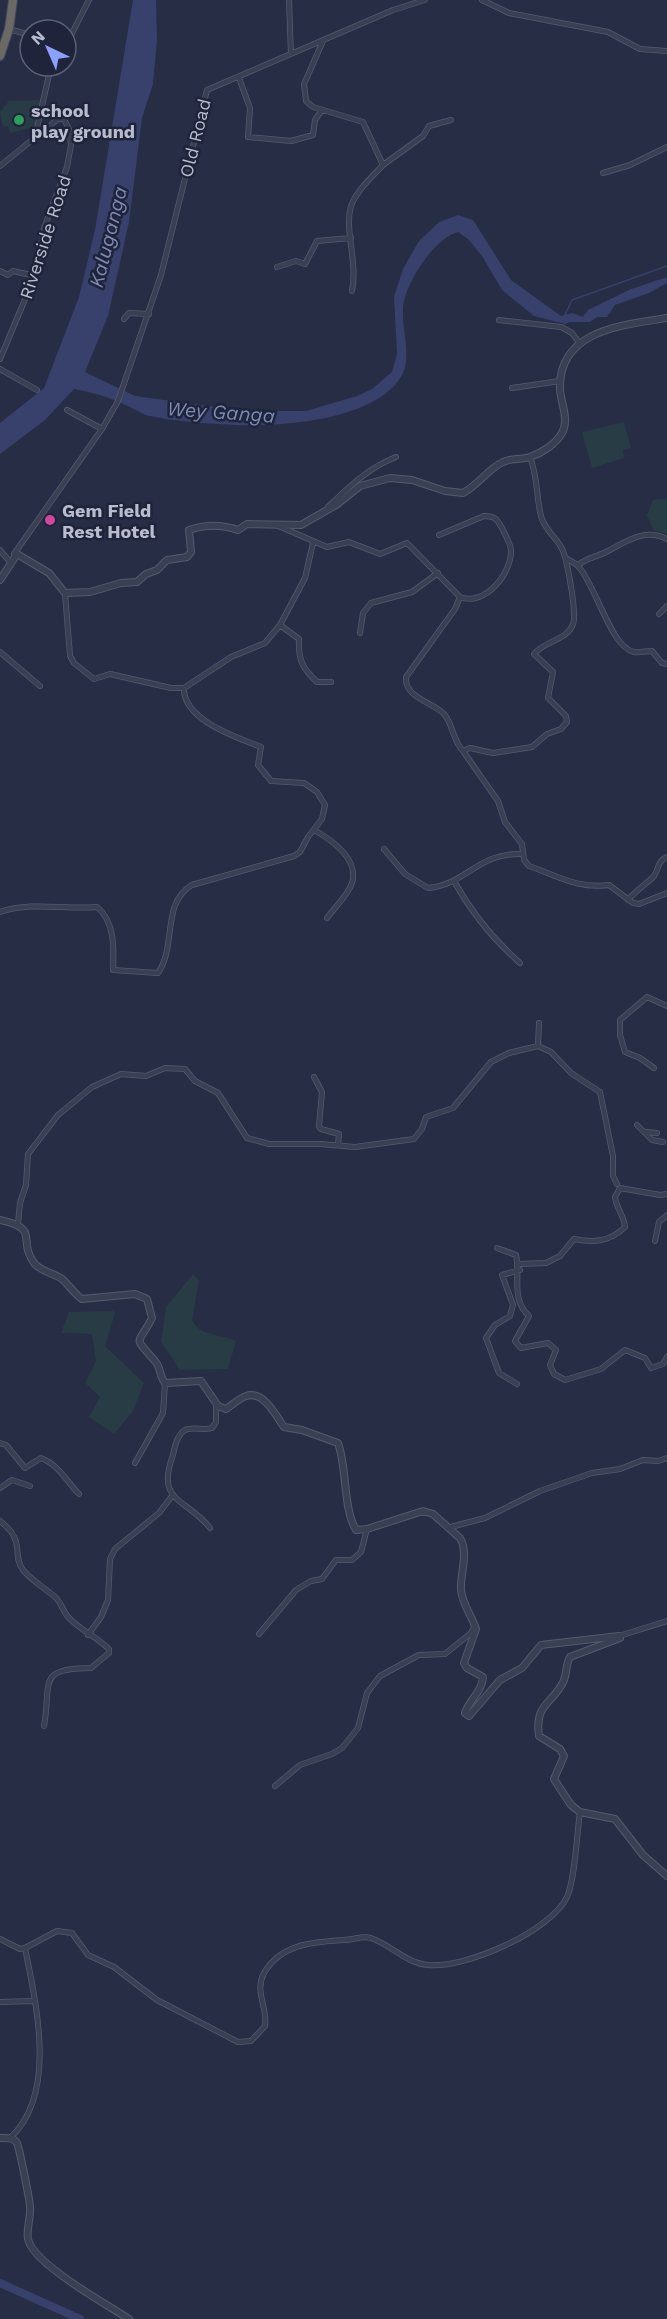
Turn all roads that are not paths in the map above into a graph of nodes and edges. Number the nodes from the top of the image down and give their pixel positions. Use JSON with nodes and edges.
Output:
{"nodes":[{"id":1,"x":13,"y":0,"type":"edge"},
{"id":2,"x":89,"y":0,"type":"edge"},
{"id":3,"x":289,"y":0,"type":"edge"},
{"id":4,"x":425,"y":0,"type":"edge"},
{"id":5,"x":482,"y":0,"type":"edge"},
{"id":6,"x":78,"y":22,"type":"edge"},
{"id":7,"x":9,"y":29,"type":"junction"},
{"id":8,"x":18,"y":32,"type":"edge"},
{"id":9,"x":323,"y":41,"type":"junction"},
{"id":10,"x":667,"y":51,"type":"edge"},
{"id":11,"x":291,"y":54,"type":"junction"},
{"id":12,"x":0,"y":56,"type":"edge"},
{"id":13,"x":48,"y":78,"type":"edge"},
{"id":14,"x":239,"y":78,"type":"junction"},
{"id":15,"x":322,"y":110,"type":"junction"},
{"id":16,"x":451,"y":120,"type":"dead end"},
{"id":17,"x":35,"y":137,"type":"junction"},
{"id":18,"x":667,"y":147,"type":"edge"},
{"id":19,"x":383,"y":165,"type":"junction"},
{"id":20,"x":0,"y":166,"type":"edge"},
{"id":21,"x":603,"y":173,"type":"dead end"},
{"id":22,"x":351,"y":238,"type":"junction"},
{"id":23,"x":277,"y":267,"type":"dead end"},
{"id":24,"x":0,"y":271,"type":"edge"},
{"id":25,"x":35,"y":276,"type":"junction"},
{"id":26,"x":352,"y":291,"type":"dead end"},
{"id":27,"x":129,"y":305,"type":"dead end"},
{"id":28,"x":133,"y":313,"type":"junction"},
{"id":29,"x":149,"y":314,"type":"junction"},
{"id":30,"x":667,"y":318,"type":"edge"},
{"id":31,"x":124,"y":319,"type":"dead end"},
{"id":32,"x":499,"y":320,"type":"dead end"},
{"id":33,"x":580,"y":345,"type":"junction"},
{"id":34,"x":0,"y":359,"type":"edge"},
{"id":35,"x":0,"y":369,"type":"edge"},
{"id":36,"x":560,"y":381,"type":"junction"},
{"id":37,"x":512,"y":388,"type":"dead end"},
{"id":38,"x":37,"y":390,"type":"dead end"},
{"id":39,"x":67,"y":410,"type":"dead end"},
{"id":40,"x":102,"y":429,"type":"junction"},
{"id":41,"x":396,"y":457,"type":"dead end"},
{"id":42,"x":530,"y":457,"type":"junction"},
{"id":43,"x":328,"y":507,"type":"junction"},
{"id":44,"x":276,"y":525,"type":"junction"},
{"id":45,"x":439,"y":535,"type":"dead end"},
{"id":46,"x":667,"y":539,"type":"edge"},
{"id":47,"x":313,"y":543,"type":"junction"},
{"id":48,"x":0,"y":550,"type":"edge"},
{"id":49,"x":14,"y":554,"type":"junction"},
{"id":50,"x":566,"y":558,"type":"junction"},
{"id":51,"x":10,"y":562,"type":"junction"},
{"id":52,"x":578,"y":565,"type":"junction"},
{"id":53,"x":438,"y":573,"type":"junction"},
{"id":54,"x":0,"y":580,"type":"edge"},
{"id":55,"x":65,"y":593,"type":"junction"},
{"id":56,"x":460,"y":597,"type":"junction"},
{"id":57,"x":667,"y":606,"type":"edge"},
{"id":58,"x":659,"y":614,"type":"dead end"},
{"id":59,"x":280,"y":625,"type":"junction"},
{"id":60,"x":360,"y":633,"type":"dead end"},
{"id":61,"x":0,"y":652,"type":"edge"},
{"id":62,"x":667,"y":664,"type":"edge"},
{"id":63,"x":330,"y":682,"type":"dead end"},
{"id":64,"x":40,"y":686,"type":"dead end"},
{"id":65,"x":184,"y":688,"type":"junction"},
{"id":66,"x":463,"y":751,"type":"junction"},
{"id":67,"x":314,"y":830,"type":"junction"},
{"id":68,"x":384,"y":849,"type":"dead end"},
{"id":69,"x":523,"y":854,"type":"junction"},
{"id":70,"x":667,"y":857,"type":"edge"},
{"id":71,"x":454,"y":881,"type":"junction"},
{"id":72,"x":667,"y":893,"type":"edge"},
{"id":73,"x":628,"y":900,"type":"junction"},
{"id":74,"x":0,"y":912,"type":"edge"},
{"id":75,"x":327,"y":918,"type":"dead end"},
{"id":76,"x":520,"y":963,"type":"dead end"},
{"id":77,"x":667,"y":1006,"type":"edge"},
{"id":78,"x":539,"y":1023,"type":"dead end"},
{"id":79,"x":538,"y":1046,"type":"junction"},
{"id":80,"x":654,"y":1068,"type":"dead end"},
{"id":81,"x":314,"y":1077,"type":"dead end"},
{"id":82,"x":637,"y":1125,"type":"dead end"},
{"id":83,"x":645,"y":1132,"type":"junction"},
{"id":84,"x":657,"y":1133,"type":"dead end"},
{"id":85,"x":663,"y":1142,"type":"dead end"},
{"id":86,"x":338,"y":1145,"type":"junction"},
{"id":87,"x":617,"y":1184,"type":"dead end"},
{"id":88,"x":667,"y":1194,"type":"edge"},
{"id":89,"x":667,"y":1215,"type":"edge"},
{"id":90,"x":0,"y":1220,"type":"edge"},
{"id":91,"x":18,"y":1224,"type":"junction"},
{"id":92,"x":655,"y":1241,"type":"dead end"},
{"id":93,"x":497,"y":1248,"type":"dead end"},
{"id":94,"x":519,"y":1267,"type":"junction"},
{"id":95,"x":667,"y":1357,"type":"edge"},
{"id":96,"x":165,"y":1383,"type":"junction"},
{"id":97,"x":518,"y":1384,"type":"dead end"},
{"id":98,"x":216,"y":1402,"type":"junction"},
{"id":99,"x":0,"y":1443,"type":"edge"},
{"id":100,"x":667,"y":1458,"type":"edge"},
{"id":101,"x":135,"y":1463,"type":"dead end"},
{"id":102,"x":30,"y":1486,"type":"dead end"},
{"id":103,"x":0,"y":1488,"type":"edge"},
{"id":104,"x":79,"y":1494,"type":"dead end"},
{"id":105,"x":172,"y":1496,"type":"junction"},
{"id":106,"x":0,"y":1521,"type":"edge"},
{"id":107,"x":210,"y":1528,"type":"dead end"},
{"id":108,"x":447,"y":1528,"type":"junction"},
{"id":109,"x":367,"y":1529,"type":"junction"},
{"id":110,"x":667,"y":1621,"type":"edge"},
{"id":111,"x":475,"y":1625,"type":"junction"},
{"id":112,"x":259,"y":1634,"type":"dead end"},
{"id":113,"x":88,"y":1635,"type":"junction"},
{"id":114,"x":619,"y":1636,"type":"junction"},
{"id":115,"x":44,"y":1726,"type":"dead end"},
{"id":116,"x":275,"y":1786,"type":"dead end"},
{"id":117,"x":580,"y":1812,"type":"junction"},
{"id":118,"x":667,"y":1876,"type":"edge"},
{"id":119,"x":0,"y":1939,"type":"edge"},
{"id":120,"x":25,"y":1948,"type":"junction"},
{"id":121,"x":34,"y":2001,"type":"junction"},
{"id":122,"x":0,"y":2002,"type":"edge"},
{"id":123,"x":0,"y":2138,"type":"edge"},
{"id":124,"x":10,"y":2138,"type":"junction"},
{"id":125,"x":129,"y":2319,"type":"edge"}],
"edges":[{"from":1,"to":7,"type":"highway"},
{"from":2,"to":6,"type":"street"},
{"from":3,"to":11,"type":"street"},
{"from":4,"to":9,"type":"street","name":"Old Road"},
{"from":5,"to":10,"type":"street"},
{"from":7,"to":8,"type":"street"},
{"from":7,"to":12,"type":"highway"},
{"from":9,"to":11,"type":"street","name":"Old Road"},
{"from":9,"to":15,"type":"street"},
{"from":11,"to":14,"type":"street","name":"Old Road"},
{"from":13,"to":17,"type":"street"},
{"from":14,"to":15,"type":"street"},
{"from":14,"to":29,"type":"street","name":"Old Road"},
{"from":15,"to":19,"type":"street"},
{"from":16,"to":19,"type":"street"},
{"from":17,"to":20,"type":"street"},
{"from":17,"to":25,"type":"street","name":"Riverside Road"},
{"from":18,"to":21,"type":"street"},
{"from":19,"to":22,"type":"street"},
{"from":22,"to":23,"type":"street"},
{"from":22,"to":26,"type":"street"},
{"from":24,"to":25,"type":"street"},
{"from":25,"to":34,"type":"street","name":"Riverside Road"},
{"from":27,"to":28,"type":"street"},
{"from":28,"to":29,"type":"street"},
{"from":28,"to":31,"type":"street"},
{"from":29,"to":40,"type":"street","name":"Old Road"},
{"from":30,"to":33,"type":"street"},
{"from":32,"to":33,"type":"street"},
{"from":33,"to":36,"type":"street"},
{"from":35,"to":38,"type":"street"},
{"from":36,"to":37,"type":"street"},
{"from":36,"to":42,"type":"street"},
{"from":39,"to":40,"type":"street"},
{"from":40,"to":49,"type":"street","name":"Old Road"},
{"from":41,"to":43,"type":"street"},
{"from":42,"to":43,"type":"street"},
{"from":42,"to":50,"type":"street"},
{"from":43,"to":44,"type":"street"},
{"from":44,"to":47,"type":"street"},
{"from":44,"to":55,"type":"street"},
{"from":45,"to":56,"type":"street"},
{"from":46,"to":52,"type":"street"},
{"from":47,"to":53,"type":"street"},
{"from":47,"to":59,"type":"street"},
{"from":48,"to":51,"type":"street"},
{"from":49,"to":51,"type":"street"},
{"from":49,"to":55,"type":"street"},
{"from":50,"to":52,"type":"street"},
{"from":50,"to":66,"type":"street"},
{"from":51,"to":54,"type":"street"},
{"from":52,"to":62,"type":"street"},
{"from":53,"to":56,"type":"street"},
{"from":53,"to":60,"type":"street"},
{"from":55,"to":65,"type":"street"},
{"from":56,"to":66,"type":"street"},
{"from":57,"to":58,"type":"street"},
{"from":59,"to":63,"type":"street"},
{"from":59,"to":65,"type":"street"},
{"from":61,"to":64,"type":"street"},
{"from":65,"to":67,"type":"street"},
{"from":66,"to":69,"type":"street"},
{"from":67,"to":74,"type":"street"},
{"from":67,"to":75,"type":"street"},
{"from":68,"to":71,"type":"street"},
{"from":69,"to":71,"type":"street"},
{"from":69,"to":73,"type":"street"},
{"from":70,"to":73,"type":"street"},
{"from":71,"to":76,"type":"street"},
{"from":72,"to":73,"type":"street"},
{"from":77,"to":80,"type":"street"},
{"from":78,"to":79,"type":"street"},
{"from":79,"to":86,"type":"street"},
{"from":79,"to":87,"type":"street"},
{"from":81,"to":86,"type":"street"},
{"from":82,"to":83,"type":"street"},
{"from":83,"to":84,"type":"street"},
{"from":83,"to":85,"type":"street"},
{"from":86,"to":91,"type":"street"},
{"from":88,"to":94,"type":"street"},
{"from":89,"to":92,"type":"street"},
{"from":90,"to":91,"type":"street"},
{"from":91,"to":96,"type":"street"},
{"from":93,"to":94,"type":"street"},
{"from":94,"to":95,"type":"street"},
{"from":94,"to":97,"type":"street"},
{"from":96,"to":98,"type":"street"},
{"from":96,"to":101,"type":"street"},
{"from":98,"to":105,"type":"street"},
{"from":98,"to":109,"type":"street"},
{"from":99,"to":104,"type":"street"},
{"from":100,"to":108,"type":"street"},
{"from":102,"to":103,"type":"street"},
{"from":105,"to":107,"type":"street"},
{"from":105,"to":113,"type":"street"},
{"from":106,"to":113,"type":"street"},
{"from":108,"to":109,"type":"street"},
{"from":108,"to":111,"type":"street"},
{"from":109,"to":112,"type":"street"},
{"from":110,"to":114,"type":"street"},
{"from":111,"to":114,"type":"street"},
{"from":111,"to":116,"type":"street"},
{"from":113,"to":115,"type":"street"},
{"from":114,"to":117,"type":"street"},
{"from":117,"to":118,"type":"street"},
{"from":117,"to":120,"type":"street"},
{"from":119,"to":120,"type":"street"},
{"from":120,"to":121,"type":"street"},
{"from":121,"to":122,"type":"street"},
{"from":121,"to":124,"type":"street"},
{"from":123,"to":124,"type":"street"},
{"from":124,"to":125,"type":"street"}]}
